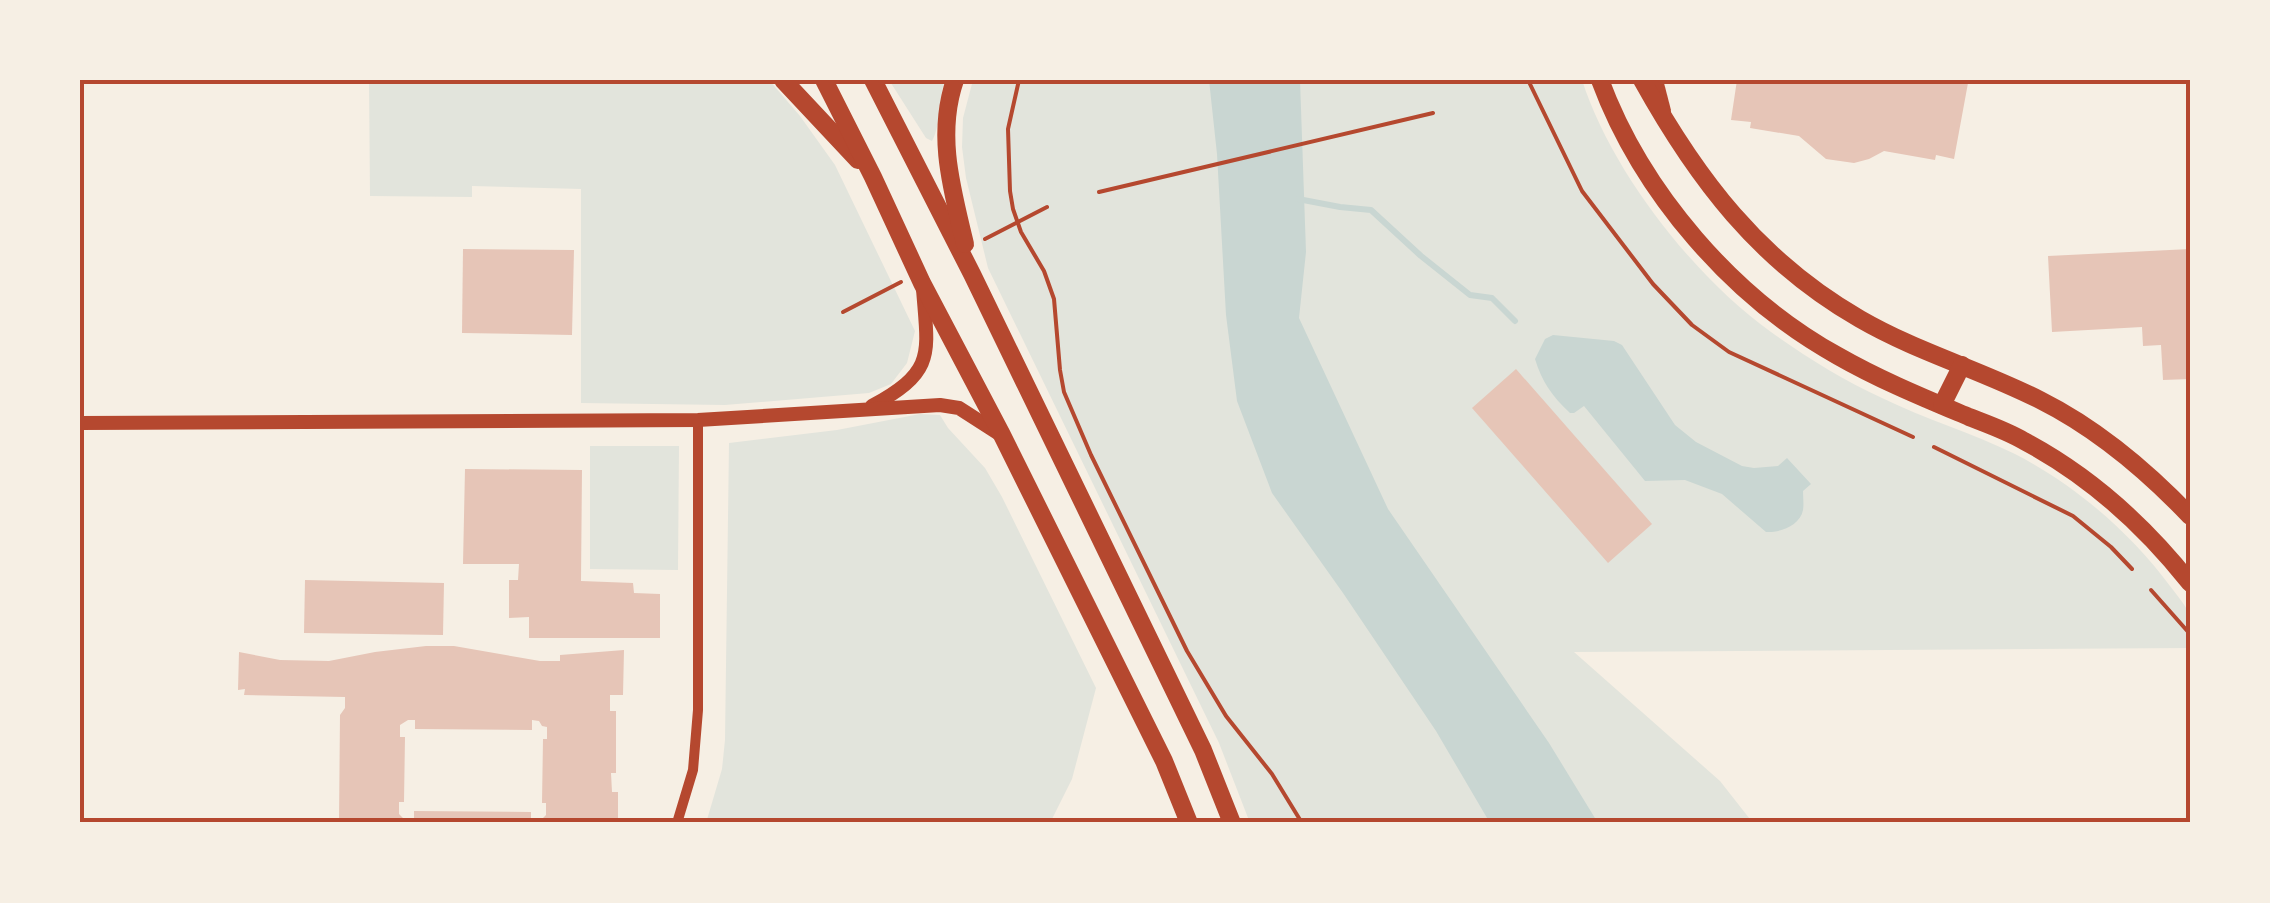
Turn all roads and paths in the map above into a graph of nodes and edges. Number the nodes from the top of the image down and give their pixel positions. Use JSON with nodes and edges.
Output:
{"nodes":[{"id":1,"x":783,"y":80,"type":"edge"},
{"id":2,"x":824,"y":80,"type":"edge"},
{"id":3,"x":872,"y":80,"type":"edge"},
{"id":4,"x":955,"y":80,"type":"edge"},
{"id":5,"x":1019,"y":80,"type":"edge"},
{"id":6,"x":1528,"y":80,"type":"edge"},
{"id":7,"x":1600,"y":80,"type":"edge"},
{"id":8,"x":1642,"y":80,"type":"edge"},
{"id":9,"x":1656,"y":80,"type":"edge"},
{"id":10,"x":1433,"y":113,"type":"dead end"},
{"id":11,"x":1668,"y":126,"type":"junction"},
{"id":12,"x":873,"y":176,"type":"junction"},
{"id":13,"x":1099,"y":192,"type":"dead end"},
{"id":14,"x":972,"y":274,"type":"junction"},
{"id":15,"x":922,"y":283,"type":"junction"},
{"id":16,"x":1962,"y":365,"type":"junction"},
{"id":17,"x":1942,"y":405,"type":"junction"},
{"id":18,"x":868,"y":409,"type":"junction"},
{"id":19,"x":698,"y":420,"type":"junction"},
{"id":20,"x":80,"y":423,"type":"edge"},
{"id":21,"x":1002,"y":435,"type":"junction"},
{"id":22,"x":1913,"y":437,"type":"dead end"},
{"id":23,"x":1934,"y":448,"type":"dead end"},
{"id":24,"x":2190,"y":516,"type":"edge"},
{"id":25,"x":2132,"y":569,"type":"dead end"},
{"id":26,"x":2190,"y":583,"type":"edge"},
{"id":27,"x":2151,"y":590,"type":"dead end"},
{"id":28,"x":2190,"y":634,"type":"edge"},
{"id":29,"x":677,"y":823,"type":"edge"},
{"id":30,"x":1189,"y":823,"type":"edge"},
{"id":31,"x":1232,"y":823,"type":"edge"},
{"id":32,"x":1302,"y":823,"type":"edge"}],
"edges":[{"from":1,"to":12,"type":"main road"},
{"from":2,"to":12,"type":"main road"},
{"from":3,"to":14,"type":"main road"},
{"from":4,"to":14,"type":"main road"},
{"from":5,"to":32,"type":"path"},
{"from":6,"to":22,"type":"path"},
{"from":7,"to":17,"type":"main road"},
{"from":8,"to":11,"type":"main road"},
{"from":9,"to":11,"type":"street"},
{"from":10,"to":13,"type":"path"},
{"from":11,"to":16,"type":"main road"},
{"from":12,"to":15,"type":"main road"},
{"from":14,"to":31,"type":"main road"},
{"from":15,"to":18,"type":"street"},
{"from":15,"to":21,"type":"main road"},
{"from":16,"to":17,"type":"main road"},
{"from":16,"to":24,"type":"main road"},
{"from":17,"to":26,"type":"main road"},
{"from":18,"to":19,"type":"street"},
{"from":18,"to":21,"type":"street"},
{"from":19,"to":20,"type":"street"},
{"from":19,"to":29,"type":"street"},
{"from":21,"to":30,"type":"main road"},
{"from":23,"to":25,"type":"path"},
{"from":27,"to":28,"type":"path"}]}
